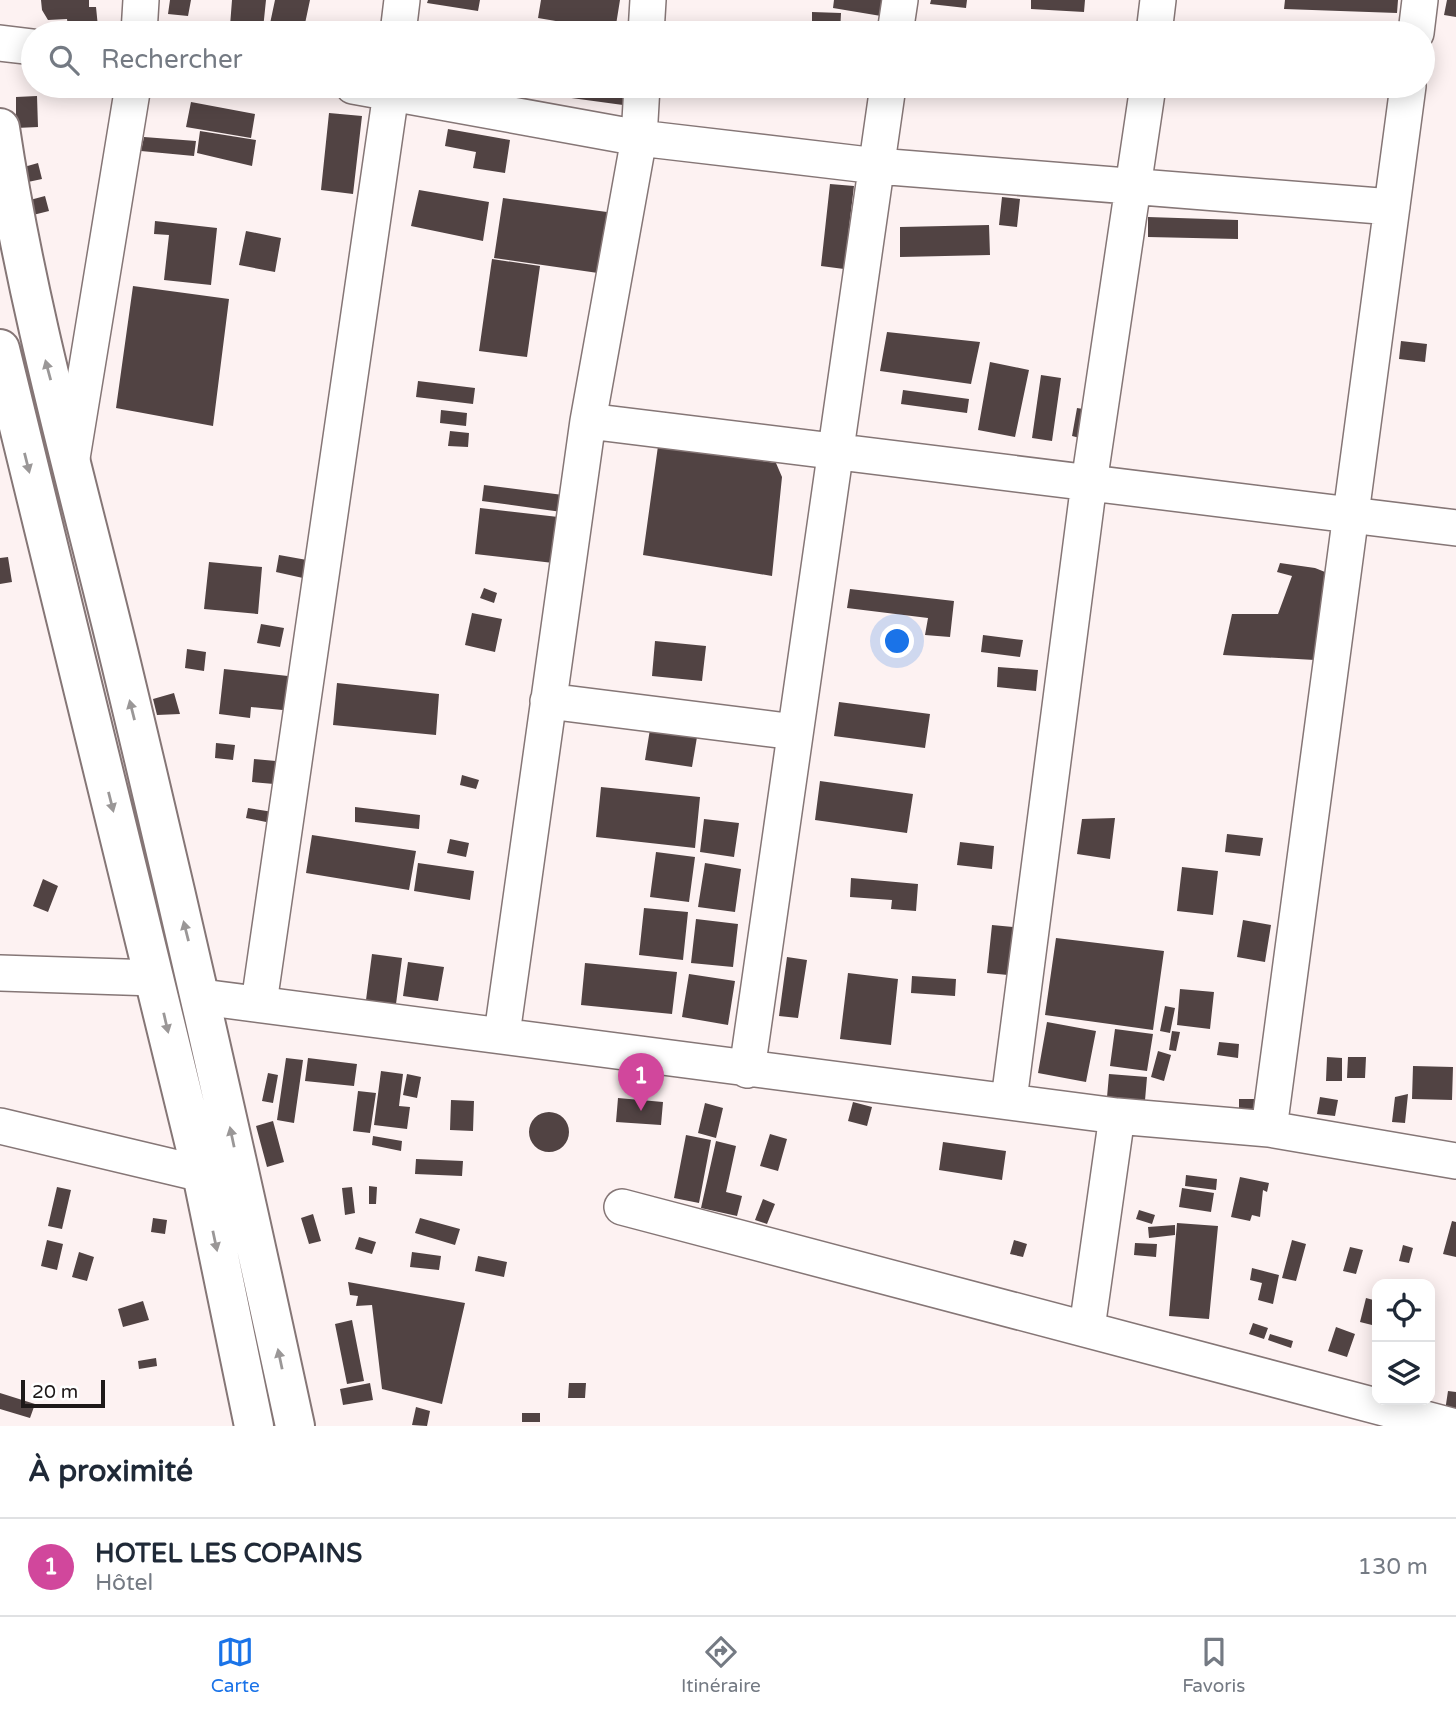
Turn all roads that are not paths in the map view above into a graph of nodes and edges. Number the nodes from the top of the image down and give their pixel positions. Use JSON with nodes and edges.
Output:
{"nodes":[{"id":1,"x":141,"y":0,"type":"edge"},
{"id":2,"x":402,"y":0,"type":"edge"},
{"id":3,"x":649,"y":0,"type":"edge"},
{"id":4,"x":900,"y":0,"type":"edge"},
{"id":5,"x":1158,"y":0,"type":"edge"},
{"id":6,"x":1420,"y":0,"type":"edge"},
{"id":7,"x":140,"y":21,"type":"edge"},
{"id":8,"x":399,"y":21,"type":"edge"},
{"id":9,"x":647,"y":21,"type":"edge"},
{"id":10,"x":897,"y":21,"type":"edge"},
{"id":11,"x":1155,"y":21,"type":"edge"},
{"id":12,"x":1417,"y":21,"type":"edge"},
{"id":13,"x":0,"y":43,"type":"edge"},
{"id":14,"x":21,"y":46,"type":"edge"},
{"id":15,"x":131,"y":98,"type":"edge"},
{"id":16,"x":391,"y":98,"type":"edge"},
{"id":17,"x":441,"y":98,"type":"edge"},
{"id":18,"x":641,"y":98,"type":"edge"},
{"id":19,"x":886,"y":98,"type":"edge"},
{"id":20,"x":1146,"y":98,"type":"edge"},
{"id":21,"x":1406,"y":98,"type":"edge"},
{"id":22,"x":0,"y":128,"type":"edge"},
{"id":23,"x":639,"y":138,"type":"junction"},
{"id":24,"x":877,"y":166,"type":"junction"},
{"id":25,"x":1135,"y":187,"type":"junction"},
{"id":26,"x":1392,"y":207,"type":"junction"},
{"id":27,"x":0,"y":349,"type":"edge"},
{"id":28,"x":588,"y":421,"type":"junction"},
{"id":29,"x":834,"y":451,"type":"junction"},
{"id":30,"x":72,"y":458,"type":"junction"},
{"id":31,"x":1089,"y":483,"type":"junction"},
{"id":32,"x":1350,"y":515,"type":"junction"},
{"id":33,"x":1456,"y":528,"type":"edge"},
{"id":34,"x":548,"y":701,"type":"junction"},
{"id":35,"x":795,"y":733,"type":"junction"},
{"id":36,"x":0,"y":973,"type":"edge"},
{"id":37,"x":155,"y":978,"type":"junction"},
{"id":38,"x":202,"y":997,"type":"junction"},
{"id":39,"x":258,"y":1003,"type":"junction"},
{"id":40,"x":502,"y":1034,"type":"junction"},
{"id":41,"x":747,"y":1070,"type":"junction"},
{"id":42,"x":1009,"y":1100,"type":"junction"},
{"id":43,"x":1117,"y":1116,"type":"junction"},
{"id":44,"x":0,"y":1126,"type":"edge"},
{"id":45,"x":1269,"y":1129,"type":"junction"},
{"id":46,"x":1456,"y":1161,"type":"edge"},
{"id":47,"x":202,"y":1174,"type":"junction"},
{"id":48,"x":622,"y":1207,"type":"dead end"},
{"id":49,"x":1087,"y":1328,"type":"junction"},
{"id":50,"x":254,"y":1426,"type":"edge"},
{"id":51,"x":295,"y":1426,"type":"edge"},
{"id":52,"x":1452,"y":1426,"type":"edge"}],
"edges":[{"from":1,"to":7,"type":"street"},
{"from":2,"to":8,"type":"street"},
{"from":3,"to":9,"type":"street"},
{"from":4,"to":10,"type":"street"},
{"from":5,"to":11,"type":"street"},
{"from":6,"to":12,"type":"street"},
{"from":13,"to":14,"type":"street"},
{"from":15,"to":30,"type":"street"},
{"from":16,"to":39,"type":"street"},
{"from":17,"to":23,"type":"street"},
{"from":18,"to":23,"type":"street"},
{"from":19,"to":24,"type":"street"},
{"from":20,"to":25,"type":"street"},
{"from":21,"to":26,"type":"street"},
{"from":30,"to":22,"type":"highway","one_way":true},
{"from":23,"to":24,"type":"street"},
{"from":23,"to":28,"type":"street"},
{"from":24,"to":25,"type":"street"},
{"from":24,"to":29,"type":"street"},
{"from":25,"to":26,"type":"street"},
{"from":25,"to":31,"type":"street"},
{"from":26,"to":32,"type":"street"},
{"from":27,"to":37,"type":"highway","one_way":true},
{"from":28,"to":29,"type":"street"},
{"from":28,"to":34,"type":"street"},
{"from":29,"to":31,"type":"street"},
{"from":29,"to":35,"type":"street"},
{"from":38,"to":30,"type":"highway","one_way":true},
{"from":31,"to":32,"type":"street"},
{"from":31,"to":42,"type":"street"},
{"from":32,"to":33,"type":"street"},
{"from":32,"to":45,"type":"street"},
{"from":34,"to":35,"type":"street"},
{"from":34,"to":40,"type":"street"},
{"from":35,"to":41,"type":"street"},
{"from":36,"to":37,"type":"street"},
{"from":37,"to":47,"type":"highway","one_way":true},
{"from":38,"to":39,"type":"street"},
{"from":51,"to":38,"type":"highway","one_way":true},
{"from":39,"to":40,"type":"street"},
{"from":40,"to":41,"type":"street"},
{"from":41,"to":42,"type":"street"},
{"from":42,"to":43,"type":"street"},
{"from":43,"to":45,"type":"street"},
{"from":43,"to":49,"type":"street"},
{"from":44,"to":47,"type":"street"},
{"from":45,"to":46,"type":"street"},
{"from":47,"to":50,"type":"highway","one_way":true},
{"from":48,"to":49,"type":"street"},
{"from":49,"to":52,"type":"street"}]}
